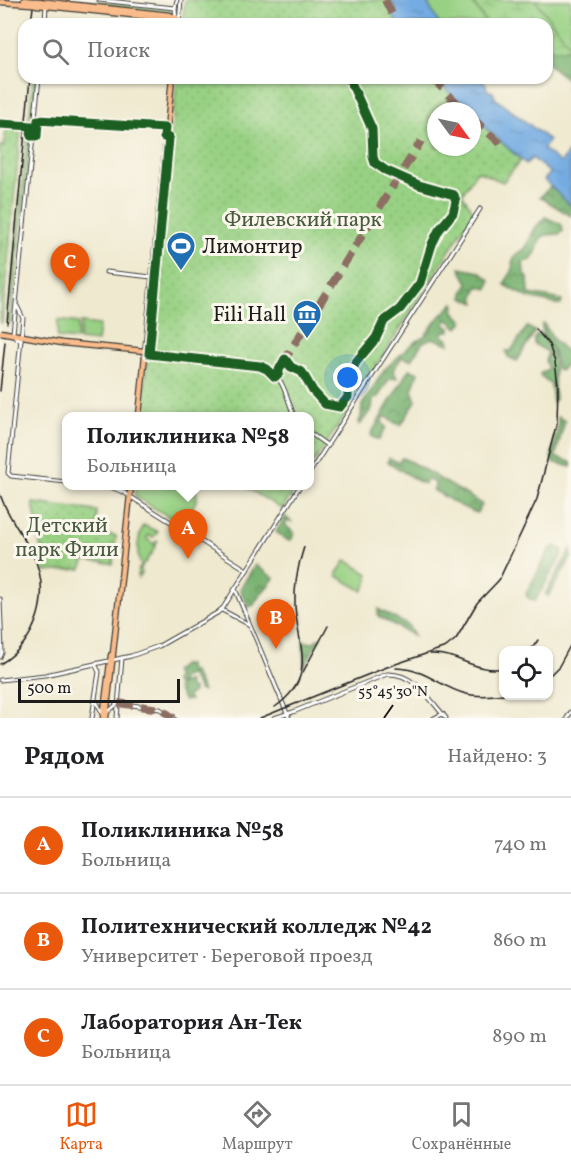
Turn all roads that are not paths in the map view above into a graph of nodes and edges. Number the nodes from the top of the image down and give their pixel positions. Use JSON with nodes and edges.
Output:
{"nodes":[{"id":1,"x":24,"y":0,"type":"edge"},
{"id":2,"x":99,"y":0,"type":"edge"},
{"id":3,"x":179,"y":0,"type":"edge"},
{"id":4,"x":2,"y":3,"type":"edge"},
{"id":5,"x":35,"y":3,"type":"edge"},
{"id":6,"x":46,"y":4,"type":"junction"},
{"id":7,"x":72,"y":5,"type":"edge"},
{"id":8,"x":181,"y":8,"type":"junction"},
{"id":9,"x":173,"y":14,"type":"junction"},
{"id":10,"x":45,"y":18,"type":"edge"},
{"id":11,"x":175,"y":18,"type":"edge"},
{"id":12,"x":178,"y":18,"type":"edge"},
{"id":13,"x":39,"y":84,"type":"edge"},
{"id":14,"x":171,"y":84,"type":"edge"},
{"id":15,"x":36,"y":119,"type":"junction"},
{"id":16,"x":167,"y":128,"type":"junction"},
{"id":17,"x":480,"y":209,"type":"dead end"},
{"id":18,"x":106,"y":272,"type":"dead end"},
{"id":19,"x":153,"y":277,"type":"junction"},
{"id":20,"x":16,"y":302,"type":"junction"},
{"id":21,"x":2,"y":332,"type":"edge"},
{"id":22,"x":14,"y":333,"type":"junction"},
{"id":23,"x":22,"y":337,"type":"junction"},
{"id":24,"x":145,"y":351,"type":"junction"},
{"id":25,"x":139,"y":412,"type":"edge"},
{"id":26,"x":292,"y":412,"type":"edge"},
{"id":27,"x":314,"y":436,"type":"edge"},
{"id":28,"x":328,"y":446,"type":"junction"},
{"id":29,"x":314,"y":465,"type":"edge"},
{"id":30,"x":62,"y":482,"type":"edge"},
{"id":31,"x":116,"y":490,"type":"edge"},
{"id":32,"x":131,"y":490,"type":"edge"},
{"id":33,"x":297,"y":490,"type":"edge"},
{"id":34,"x":130,"y":498,"type":"junction"},
{"id":35,"x":247,"y":570,"type":"junction"},
{"id":36,"x":235,"y":589,"type":"junction"},
{"id":37,"x":0,"y":599,"type":"edge"},
{"id":38,"x":222,"y":610,"type":"junction"},
{"id":39,"x":249,"y":625,"type":"junction"},
{"id":40,"x":0,"y":657,"type":"edge"},
{"id":41,"x":122,"y":658,"type":"junction"},
{"id":42,"x":112,"y":660,"type":"junction"},
{"id":43,"x":95,"y":664,"type":"junction"},
{"id":44,"x":0,"y":680,"type":"edge"},
{"id":45,"x":107,"y":699,"type":"junction"},
{"id":46,"x":96,"y":700,"type":"junction"},
{"id":47,"x":118,"y":703,"type":"junction"},
{"id":48,"x":99,"y":706,"type":"junction"},
{"id":49,"x":113,"y":707,"type":"junction"},
{"id":50,"x":571,"y":712,"type":"edge"},
{"id":51,"x":92,"y":714,"type":"edge"},
{"id":52,"x":443,"y":714,"type":"junction"},
{"id":53,"x":105,"y":715,"type":"edge"},
{"id":54,"x":118,"y":715,"type":"edge"},
{"id":55,"x":289,"y":716,"type":"edge"},
{"id":56,"x":174,"y":718,"type":"edge"},
{"id":57,"x":274,"y":718,"type":"edge"},
{"id":58,"x":434,"y":718,"type":"edge"},
{"id":59,"x":446,"y":718,"type":"edge"},
{"id":60,"x":567,"y":718,"type":"edge"}],
"edges":[{"from":1,"to":5,"type":"main road"},
{"from":2,"to":9,"type":"street"},
{"from":3,"to":8,"type":"street"},
{"from":3,"to":9,"type":"street"},
{"from":4,"to":5,"type":"main road"},
{"from":5,"to":6,"type":"main road"},
{"from":6,"to":7,"type":"main road"},
{"from":6,"to":10,"type":"street"},
{"from":7,"to":9,"type":"main road"},
{"from":8,"to":9,"type":"street"},
{"from":8,"to":12,"type":"street"},
{"from":9,"to":11,"type":"main road"},
{"from":13,"to":15,"type":"street"},
{"from":14,"to":16,"type":"main road"},
{"from":15,"to":16,"type":"street"},
{"from":15,"to":20,"type":"street"},
{"from":16,"to":19,"type":"main road"},
{"from":17,"to":28,"type":"street"},
{"from":18,"to":19,"type":"street"},
{"from":19,"to":24,"type":"main road"},
{"from":20,"to":22,"type":"street"},
{"from":20,"to":23,"type":"street"},
{"from":21,"to":22,"type":"main road"},
{"from":22,"to":23,"type":"main road"},
{"from":23,"to":24,"type":"main road"},
{"from":23,"to":30,"type":"street"},
{"from":24,"to":25,"type":"main road"},
{"from":24,"to":26,"type":"street"},
{"from":27,"to":28,"type":"street"},
{"from":28,"to":29,"type":"street"},
{"from":31,"to":34,"type":"street"},
{"from":32,"to":34,"type":"main road"},
{"from":33,"to":35,"type":"street"},
{"from":34,"to":35,"type":"street"},
{"from":34,"to":42,"type":"main road"},
{"from":35,"to":36,"type":"street"},
{"from":36,"to":38,"type":"street"},
{"from":36,"to":39,"type":"street"},
{"from":37,"to":40,"type":"street"},
{"from":38,"to":39,"type":"street"},
{"from":38,"to":41,"type":"street"},
{"from":39,"to":55,"type":"street"},
{"from":41,"to":42,"type":"street"},
{"from":41,"to":47,"type":"street"},
{"from":42,"to":43,"type":"street"},
{"from":42,"to":45,"type":"main road"},
{"from":43,"to":44,"type":"street"},
{"from":43,"to":46,"type":"street"},
{"from":45,"to":48,"type":"street"},
{"from":45,"to":49,"type":"street"},
{"from":45,"to":53,"type":"main road"},
{"from":46,"to":48,"type":"street"},
{"from":46,"to":51,"type":"street"},
{"from":47,"to":49,"type":"street"},
{"from":47,"to":54,"type":"street"},
{"from":47,"to":56,"type":"street"},
{"from":48,"to":51,"type":"street"},
{"from":48,"to":53,"type":"street"},
{"from":49,"to":53,"type":"street"},
{"from":49,"to":54,"type":"street"},
{"from":50,"to":60,"type":"street"},
{"from":51,"to":53,"type":"street"},
{"from":52,"to":55,"type":"street"},
{"from":52,"to":58,"type":"street"},
{"from":52,"to":59,"type":"street"},
{"from":53,"to":54,"type":"street"},
{"from":55,"to":57,"type":"street"}]}
